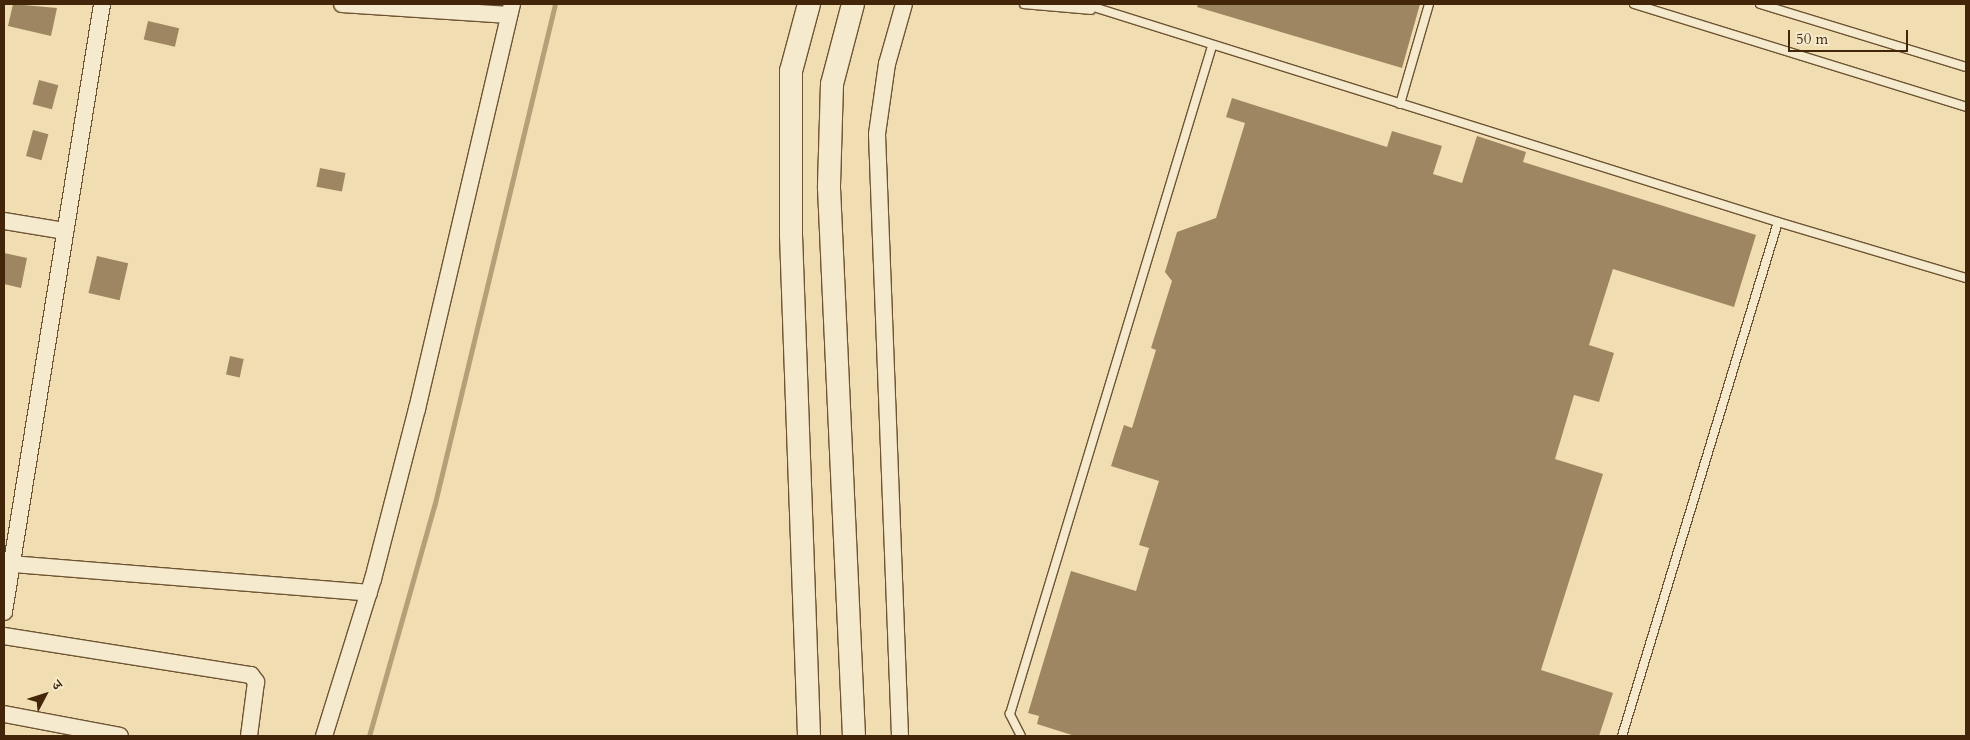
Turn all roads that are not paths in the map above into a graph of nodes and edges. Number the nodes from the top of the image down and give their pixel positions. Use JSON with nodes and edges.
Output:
{"nodes":[{"id":1,"x":102,"y":4,"type":"edge"},
{"id":2,"x":342,"y":4,"type":"edge"},
{"id":3,"x":809,"y":4,"type":"edge"},
{"id":4,"x":852,"y":4,"type":"edge"},
{"id":5,"x":904,"y":4,"type":"edge"},
{"id":6,"x":1024,"y":4,"type":"edge"},
{"id":7,"x":1084,"y":4,"type":"edge"},
{"id":8,"x":1429,"y":4,"type":"edge"},
{"id":9,"x":1634,"y":4,"type":"edge"},
{"id":10,"x":1760,"y":4,"type":"edge"},
{"id":11,"x":510,"y":10,"type":"edge"},
{"id":12,"x":1096,"y":10,"type":"junction"},
{"id":13,"x":1212,"y":46,"type":"junction"},
{"id":14,"x":1966,"y":68,"type":"edge"},
{"id":15,"x":1400,"y":104,"type":"junction"},
{"id":16,"x":1966,"y":107,"type":"edge"},
{"id":17,"x":4,"y":221,"type":"edge"},
{"id":18,"x":1778,"y":222,"type":"junction"},
{"id":19,"x":65,"y":231,"type":"junction"},
{"id":20,"x":1966,"y":278,"type":"edge"},
{"id":21,"x":12,"y":564,"type":"junction"},
{"id":22,"x":369,"y":593,"type":"junction"},
{"id":23,"x":4,"y":612,"type":"edge"},
{"id":24,"x":4,"y":636,"type":"edge"},
{"id":25,"x":4,"y":714,"type":"edge"},
{"id":26,"x":120,"y":736,"type":"edge"},
{"id":27,"x":248,"y":736,"type":"edge"},
{"id":28,"x":324,"y":736,"type":"edge"},
{"id":29,"x":810,"y":736,"type":"edge"},
{"id":30,"x":854,"y":736,"type":"edge"},
{"id":31,"x":900,"y":736,"type":"edge"},
{"id":32,"x":1021,"y":736,"type":"edge"},
{"id":33,"x":1622,"y":736,"type":"edge"}],
"edges":[{"from":1,"to":19,"type":"street"},
{"from":2,"to":11,"type":"street"},
{"from":3,"to":29,"type":"main road"},
{"from":4,"to":30,"type":"main road"},
{"from":5,"to":31,"type":"street"},
{"from":6,"to":12,"type":"lane"},
{"from":7,"to":12,"type":"lane"},
{"from":8,"to":15,"type":"lane"},
{"from":9,"to":16,"type":"lane"},
{"from":10,"to":14,"type":"lane"},
{"from":11,"to":22,"type":"street"},
{"from":12,"to":13,"type":"lane"},
{"from":13,"to":15,"type":"lane"},
{"from":13,"to":32,"type":"lane"},
{"from":15,"to":18,"type":"lane"},
{"from":17,"to":19,"type":"street"},
{"from":18,"to":20,"type":"lane"},
{"from":18,"to":33,"type":"lane"},
{"from":19,"to":21,"type":"street"},
{"from":21,"to":22,"type":"street"},
{"from":21,"to":23,"type":"street"},
{"from":22,"to":28,"type":"street"},
{"from":24,"to":27,"type":"street"},
{"from":25,"to":26,"type":"street"}]}
